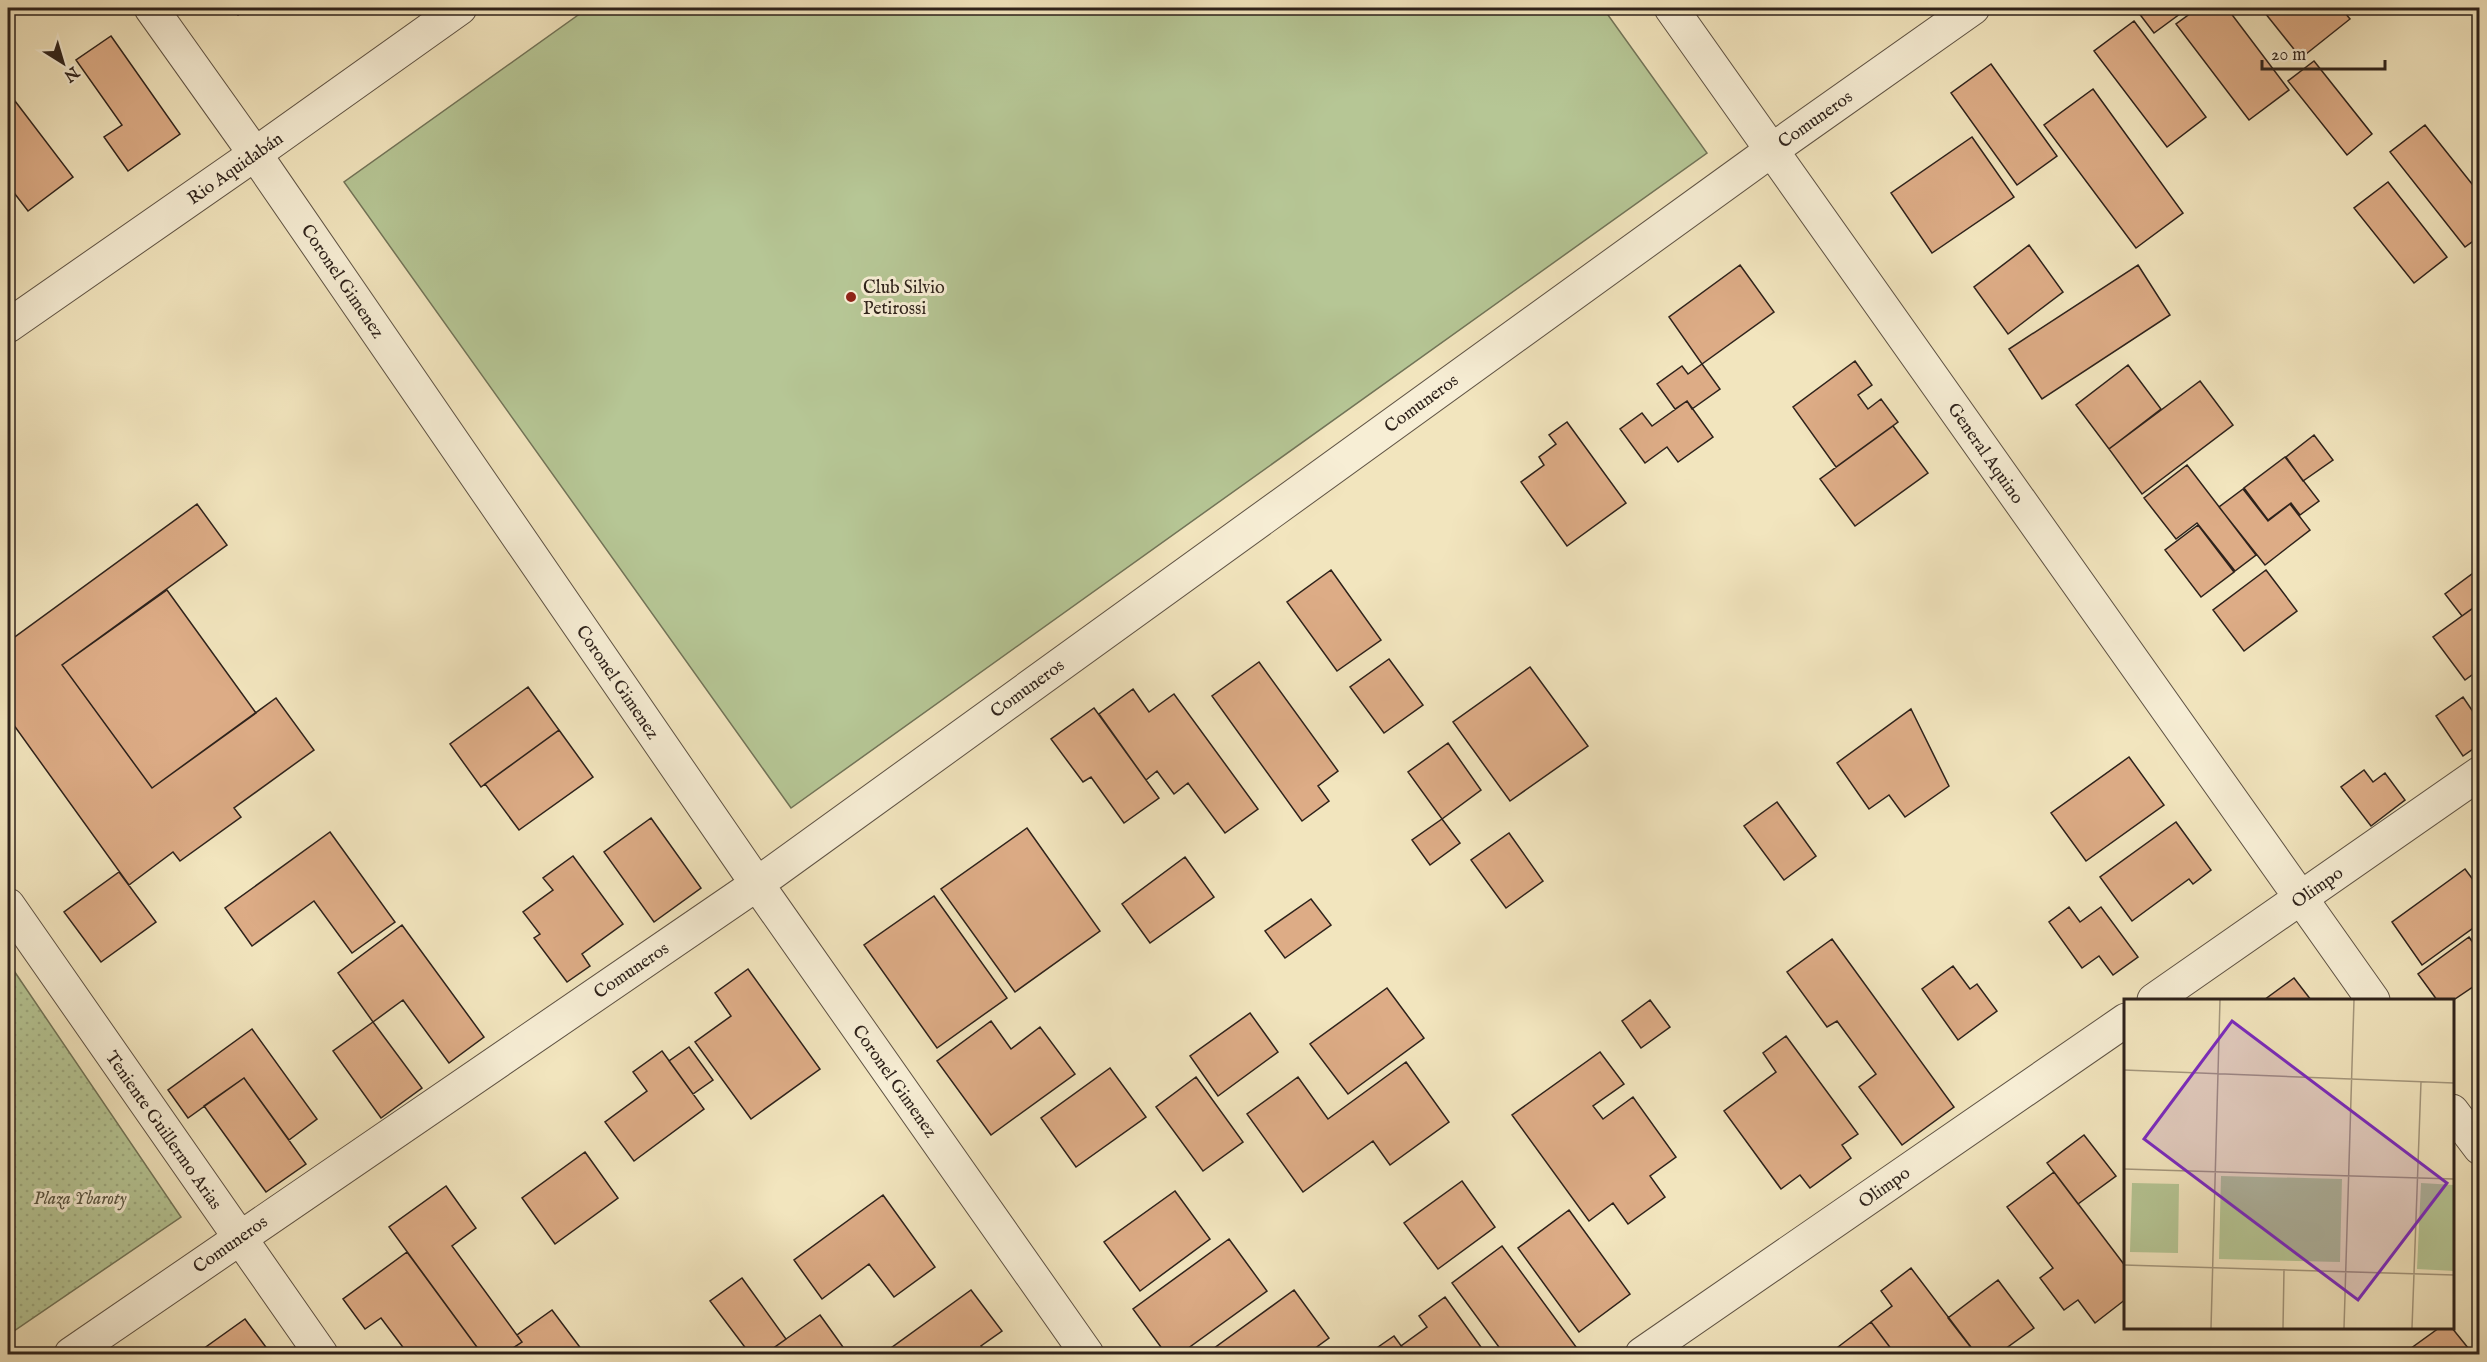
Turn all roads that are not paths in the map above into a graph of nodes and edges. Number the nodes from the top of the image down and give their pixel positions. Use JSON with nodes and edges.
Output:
{"nodes":[{"id":1,"x":151,"y":8,"type":"edge"},
{"id":2,"x":460,"y":8,"type":"edge"},
{"id":3,"x":1671,"y":8,"type":"edge"},
{"id":4,"x":1973,"y":8,"type":"edge"},
{"id":5,"x":1772,"y":150,"type":"junction"},
{"id":6,"x":255,"y":154,"type":"junction"},
{"id":7,"x":8,"y":326,"type":"edge"},
{"id":8,"x":2480,"y":772,"type":"edge"},
{"id":9,"x":757,"y":884,"type":"junction"},
{"id":10,"x":2300,"y":899,"type":"junction"},
{"id":11,"x":8,"y":905,"type":"edge"},
{"id":12,"x":2155,"y":999,"type":"edge"},
{"id":13,"x":2372,"y":999,"type":"edge"},
{"id":14,"x":2124,"y":1021,"type":"edge"},
{"id":15,"x":2454,"y":1113,"type":"edge"},
{"id":16,"x":2480,"y":1148,"type":"edge"},
{"id":17,"x":239,"y":1238,"type":"junction"},
{"id":18,"x":71,"y":1354,"type":"edge"},
{"id":19,"x":321,"y":1354,"type":"edge"},
{"id":20,"x":1087,"y":1354,"type":"edge"},
{"id":21,"x":1642,"y":1354,"type":"edge"}],
"edges":[{"from":1,"to":6,"type":"street","name":"Coronel Gimenez"},
{"from":2,"to":6,"type":"street","name":"Rio Aquidabán"},
{"from":3,"to":5,"type":"street","name":"General Aquino"},
{"from":4,"to":5,"type":"street","name":"Comuneros"},
{"from":5,"to":9,"type":"street","name":"Comuneros"},
{"from":5,"to":10,"type":"street","name":"General Aquino"},
{"from":6,"to":7,"type":"street","name":"Rio Aquidabán"},
{"from":6,"to":9,"type":"street","name":"Coronel Gimenez"},
{"from":8,"to":10,"type":"street","name":"Olimpo"},
{"from":9,"to":17,"type":"street","name":"Comuneros"},
{"from":9,"to":20,"type":"street","name":"Coronel Gimenez"},
{"from":10,"to":12,"type":"street","name":"Olimpo"},
{"from":10,"to":13,"type":"street","name":"General Aquino"},
{"from":11,"to":17,"type":"street","name":"Teniente Guillermo Arias"},
{"from":14,"to":21,"type":"street","name":"Olimpo"},
{"from":15,"to":16,"type":"street"},
{"from":17,"to":18,"type":"street","name":"Comuneros"},
{"from":17,"to":19,"type":"street","name":"Teniente Guillermo Arias"}]}
